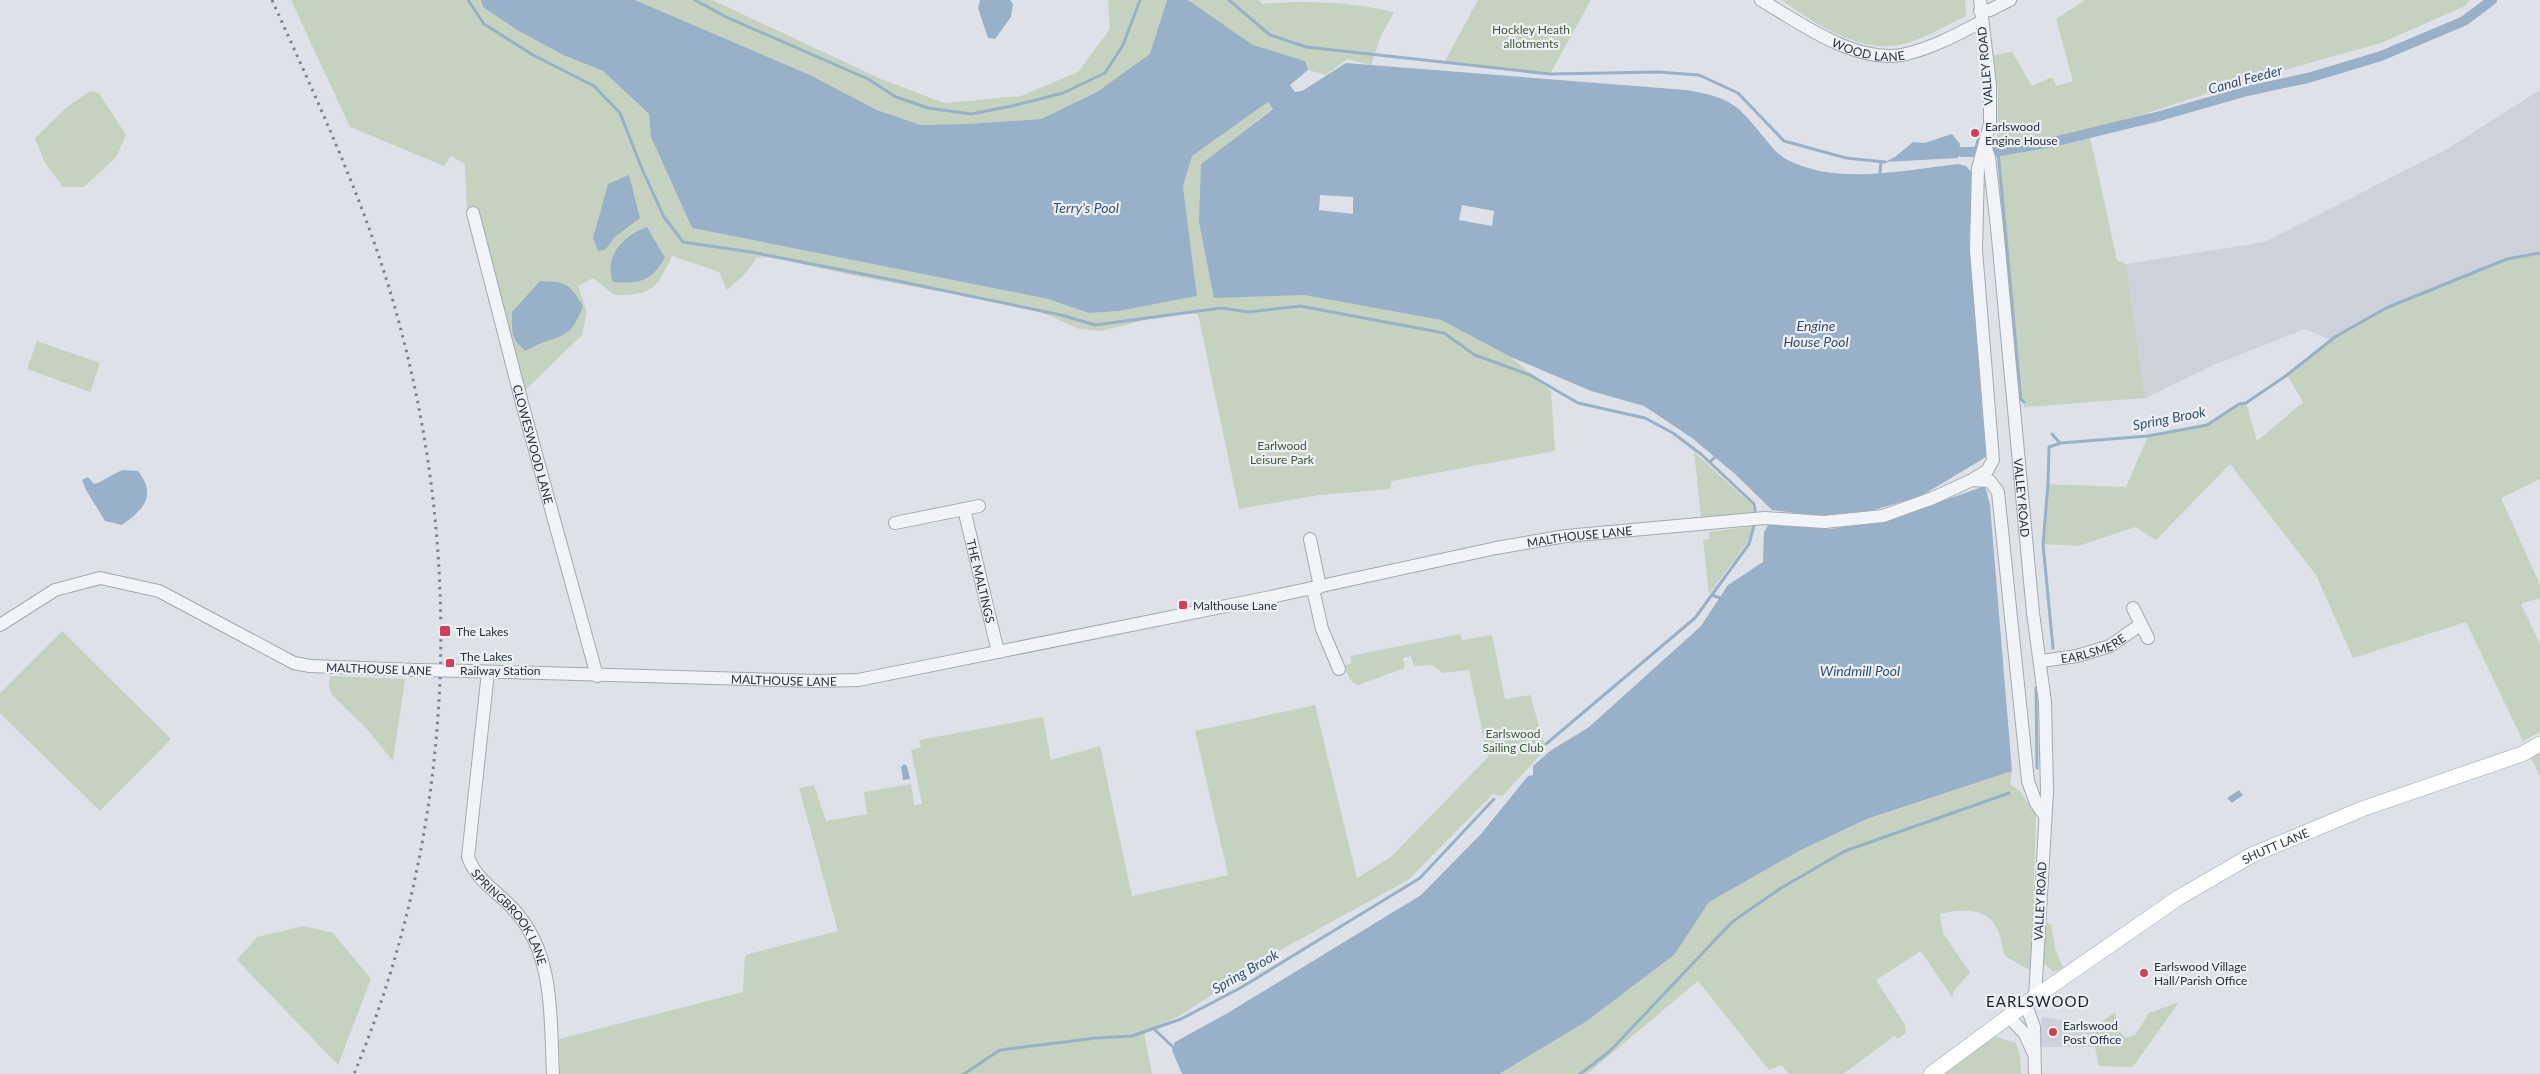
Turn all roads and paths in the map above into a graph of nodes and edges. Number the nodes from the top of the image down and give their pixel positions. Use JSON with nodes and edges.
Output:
{"nodes":[{"id":1,"x":1761,"y":0,"type":"edge"},
{"id":2,"x":2010,"y":0,"type":"edge"},
{"id":3,"x":1980,"y":11,"type":"edge"},
{"id":4,"x":1985,"y":146,"type":"junction"},
{"id":5,"x":473,"y":213,"type":"dead end"},
{"id":6,"x":1972,"y":480,"type":"junction"},
{"id":7,"x":979,"y":506,"type":"dead end"},
{"id":8,"x":964,"y":509,"type":"junction"},
{"id":9,"x":895,"y":523,"type":"dead end"},
{"id":10,"x":1310,"y":539,"type":"dead end"},
{"id":11,"x":1316,"y":588,"type":"junction"},
{"id":12,"x":2133,"y":608,"type":"dead end"},
{"id":13,"x":0,"y":625,"type":"edge"},
{"id":14,"x":2140,"y":625,"type":"junction"},
{"id":15,"x":2148,"y":638,"type":"dead end"},
{"id":16,"x":998,"y":652,"type":"junction"},
{"id":17,"x":2041,"y":661,"type":"junction"},
{"id":18,"x":1339,"y":669,"type":"dead end"},
{"id":19,"x":488,"y":672,"type":"junction"},
{"id":20,"x":597,"y":676,"type":"junction"},
{"id":21,"x":2540,"y":744,"type":"edge"},
{"id":22,"x":2045,"y":816,"type":"junction"},
{"id":23,"x":2031,"y":1001,"type":"junction"},
{"id":24,"x":2009,"y":1017,"type":"junction"},
{"id":25,"x":2035,"y":1057,"type":"junction"},
{"id":26,"x":552,"y":1074,"type":"edge"},
{"id":27,"x":1931,"y":1074,"type":"edge"},
{"id":28,"x":2035,"y":1074,"type":"edge"}],
"edges":[{"from":1,"to":3,"type":"street","name":"WOOD LANE"},
{"from":2,"to":3,"type":"street","name":"WOOD LANE"},
{"from":3,"to":4,"type":"street","name":"VALLEY ROAD"},
{"from":4,"to":6,"type":"street","name":"MALTHOUSE LANE"},
{"from":4,"to":17,"type":"street","name":"VALLEY ROAD"},
{"from":5,"to":20,"type":"street","name":"CLOWESWOOD LANE"},
{"from":6,"to":11,"type":"street","name":"MALTHOUSE LANE"},
{"from":6,"to":22,"type":"street"},
{"from":7,"to":8,"type":"street"},
{"from":8,"to":9,"type":"street"},
{"from":8,"to":16,"type":"street","name":"THE MALTINGS"},
{"from":10,"to":11,"type":"street"},
{"from":11,"to":16,"type":"street","name":"MALTHOUSE LANE"},
{"from":11,"to":18,"type":"street"},
{"from":12,"to":14,"type":"street"},
{"from":13,"to":19,"type":"street","name":"MALTHOUSE LANE","bridge":true},
{"from":14,"to":15,"type":"street"},
{"from":14,"to":17,"type":"street","name":"EARLSMERE"},
{"from":16,"to":20,"type":"street","name":"MALTHOUSE LANE"},
{"from":17,"to":22,"type":"street","name":"VALLEY ROAD"},
{"from":19,"to":20,"type":"street","name":"MALTHOUSE LANE"},
{"from":19,"to":26,"type":"street","name":"SPRINGBROOK LANE"},
{"from":21,"to":23,"type":"main road","name":"SHUTT LANE"},
{"from":22,"to":23,"type":"street","name":"VALLEY ROAD"},
{"from":23,"to":24,"type":"main road","name":"SHUTT LANE"},
{"from":23,"to":25,"type":"street"},
{"from":24,"to":25,"type":"street"},
{"from":24,"to":27,"type":"main road","name":"SHUTT LANE"},
{"from":25,"to":28,"type":"street"}]}
